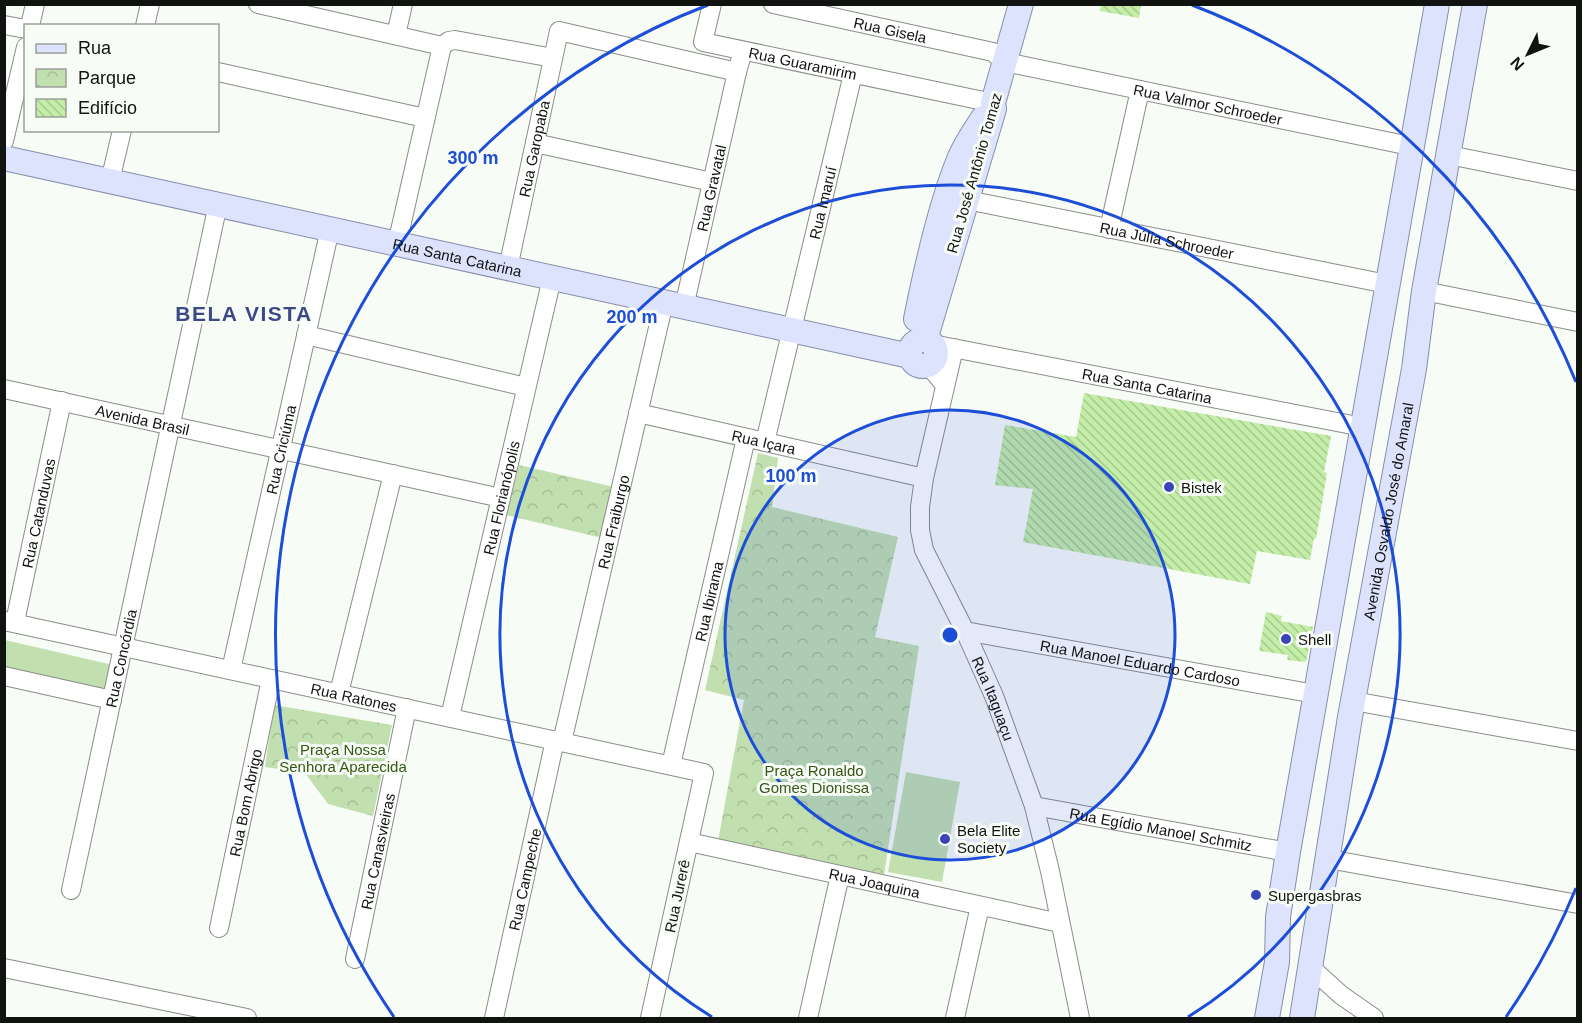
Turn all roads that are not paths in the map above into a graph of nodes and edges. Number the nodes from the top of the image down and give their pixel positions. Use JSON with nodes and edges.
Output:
{"nodes":[{"id":1,"x":35,"y":4,"type":"edge"},
{"id":2,"x":150,"y":4,"type":"edge"},
{"id":3,"x":258,"y":4,"type":"edge"},
{"id":4,"x":403,"y":4,"type":"edge"},
{"id":5,"x":712,"y":4,"type":"edge"},
{"id":6,"x":773,"y":4,"type":"edge"},
{"id":7,"x":1022,"y":4,"type":"edge"},
{"id":8,"x":1437,"y":4,"type":"edge"},
{"id":9,"x":1476,"y":4,"type":"edge"},
{"id":10,"x":30,"y":24,"type":"edge"},
{"id":11,"x":145,"y":24,"type":"edge"},
{"id":12,"x":4,"y":25,"type":"edge"},
{"id":13,"x":24,"y":29,"type":"edge"},
{"id":14,"x":559,"y":31,"type":"joint"},
{"id":15,"x":396,"y":35,"type":"junction"},
{"id":16,"x":442,"y":46,"type":"junction"},
{"id":17,"x":743,"y":51,"type":"junction"},
{"id":18,"x":24,"y":55,"type":"edge"},
{"id":19,"x":553,"y":58,"type":"junction"},
{"id":20,"x":1005,"y":62,"type":"junction"},
{"id":21,"x":219,"y":72,"type":"edge"},
{"id":22,"x":738,"y":72,"type":"junction"},
{"id":23,"x":853,"y":74,"type":"junction"},
{"id":24,"x":1140,"y":90,"type":"junction"},
{"id":25,"x":993,"y":103,"type":"junction"},
{"id":26,"x":425,"y":118,"type":"junction"},
{"id":27,"x":122,"y":132,"type":"edge"},
{"id":28,"x":4,"y":141,"type":"edge"},
{"id":29,"x":535,"y":143,"type":"junction"},
{"id":30,"x":1410,"y":146,"type":"junction"},
{"id":31,"x":1449,"y":154,"type":"junction"},
{"id":32,"x":4,"y":158,"type":"edge"},
{"id":33,"x":110,"y":181,"type":"junction"},
{"id":34,"x":1578,"y":181,"type":"edge"},
{"id":35,"x":712,"y":182,"type":"junction"},
{"id":36,"x":957,"y":198,"type":"junction"},
{"id":37,"x":218,"y":204,"type":"junction"},
{"id":38,"x":330,"y":229,"type":"junction"},
{"id":39,"x":1109,"y":229,"type":"junction"},
{"id":40,"x":397,"y":244,"type":"junction"},
{"id":41,"x":508,"y":268,"type":"junction"},
{"id":42,"x":552,"y":278,"type":"junction"},
{"id":43,"x":1387,"y":284,"type":"junction"},
{"id":44,"x":1424,"y":291,"type":"junction"},
{"id":45,"x":674,"y":304,"type":"junction"},
{"id":46,"x":1578,"y":322,"type":"edge"},
{"id":47,"x":791,"y":330,"type":"junction"},
{"id":48,"x":306,"y":335,"type":"junction"},
{"id":49,"x":927,"y":350,"type":"junction"},
{"id":50,"x":1376,"y":361,"type":"junction"},
{"id":51,"x":1414,"y":369,"type":"junction"},
{"id":52,"x":945,"y":385,"type":"junction"},
{"id":53,"x":526,"y":387,"type":"junction"},
{"id":54,"x":4,"y":389,"type":"edge"},
{"id":55,"x":62,"y":401,"type":"junction"},
{"id":56,"x":638,"y":413,"type":"junction"},
{"id":57,"x":171,"y":425,"type":"junction"},
{"id":58,"x":1363,"y":427,"type":"junction"},
{"id":59,"x":746,"y":438,"type":"junction"},
{"id":60,"x":765,"y":442,"type":"junction"},
{"id":61,"x":281,"y":449,"type":"junction"},
{"id":62,"x":393,"y":474,"type":"junction"},
{"id":63,"x":924,"y":478,"type":"junction"},
{"id":64,"x":501,"y":498,"type":"junction"},
{"id":65,"x":7,"y":621,"type":"edge"},
{"id":66,"x":966,"y":631,"type":"junction"},
{"id":67,"x":123,"y":647,"type":"junction"},
{"id":68,"x":231,"y":670,"type":"junction"},
{"id":69,"x":4,"y":676,"type":"edge"},
{"id":70,"x":271,"y":679,"type":"junction"},
{"id":71,"x":339,"y":693,"type":"junction"},
{"id":72,"x":1316,"y":694,"type":"junction"},
{"id":73,"x":112,"y":700,"type":"junction"},
{"id":74,"x":1353,"y":700,"type":"junction"},
{"id":75,"x":408,"y":708,"type":"junction"},
{"id":76,"x":450,"y":717,"type":"junction"},
{"id":77,"x":559,"y":741,"type":"junction"},
{"id":78,"x":1578,"y":741,"type":"edge"},
{"id":79,"x":671,"y":765,"type":"junction"},
{"id":80,"x":704,"y":773,"type":"joint"},
{"id":81,"x":1034,"y":806,"type":"junction"},
{"id":82,"x":1297,"y":806,"type":"junction"},
{"id":83,"x":688,"y":842,"type":"junction"},
{"id":84,"x":1288,"y":852,"type":"junction"},
{"id":85,"x":1328,"y":859,"type":"junction"},
{"id":86,"x":840,"y":875,"type":"junction"},
{"id":87,"x":71,"y":890,"type":"dead end"},
{"id":88,"x":1321,"y":895,"type":"junction"},
{"id":89,"x":1578,"y":904,"type":"edge"},
{"id":90,"x":980,"y":906,"type":"junction"},
{"id":91,"x":1060,"y":923,"type":"junction"},
{"id":92,"x":219,"y":928,"type":"dead end"},
{"id":93,"x":355,"y":959,"type":"dead end"},
{"id":94,"x":1277,"y":962,"type":"junction"},
{"id":95,"x":1309,"y":966,"type":"junction"},
{"id":96,"x":4,"y":968,"type":"edge"},
{"id":97,"x":247,"y":1018,"type":"edge"},
{"id":98,"x":494,"y":1018,"type":"edge"},
{"id":99,"x":650,"y":1018,"type":"edge"},
{"id":100,"x":808,"y":1018,"type":"edge"},
{"id":101,"x":955,"y":1018,"type":"edge"},
{"id":102,"x":1080,"y":1018,"type":"edge"},
{"id":103,"x":1267,"y":1018,"type":"edge"},
{"id":104,"x":1276,"y":1018,"type":"edge"},
{"id":105,"x":1302,"y":1018,"type":"edge"},
{"id":106,"x":1374,"y":1018,"type":"edge"}],
"edges":[{"from":1,"to":10,"type":"street"},
{"from":2,"to":11,"type":"street"},
{"from":3,"to":15,"type":"street"},
{"from":4,"to":15,"type":"street"},
{"from":5,"to":17,"type":"street"},
{"from":6,"to":20,"type":"street","name":"Rua Gisela"},
{"from":7,"to":20,"type":"main road","name":"Rua José Antônio Tomaz"},
{"from":8,"to":30,"type":"main road"},
{"from":9,"to":31,"type":"main road","name":"Avenida Osvaldo José do Amaral"},
{"from":12,"to":13,"type":"street"},
{"from":14,"to":19,"type":"street","name":"Rua Garopaba"},
{"from":14,"to":22,"type":"street","name":"Rua Guaramirim"},
{"from":15,"to":16,"type":"street"},
{"from":16,"to":19,"type":"street"},
{"from":16,"to":26,"type":"street"},
{"from":17,"to":22,"type":"street","name":"Rua Guaramirim"},
{"from":17,"to":23,"type":"street","name":"Rua Guaramirim"},
{"from":18,"to":28,"type":"street"},
{"from":19,"to":29,"type":"street","name":"Rua Garopaba"},
{"from":20,"to":24,"type":"street","name":"Rua Valmor Schroeder"},
{"from":20,"to":25,"type":"main road","name":"Rua José Antônio Tomaz"},
{"from":21,"to":26,"type":"street"},
{"from":22,"to":35,"type":"street","name":"Rua Gravatal"},
{"from":23,"to":25,"type":"street","name":"Rua Guaramirim"},
{"from":23,"to":47,"type":"street","name":"Rua Imaruí"},
{"from":24,"to":30,"type":"street","name":"Rua Valmor Schroeder"},
{"from":24,"to":39,"type":"street"},
{"from":25,"to":36,"type":"main road","name":"Rua José Antônio Tomaz"},
{"from":26,"to":40,"type":"street"},
{"from":27,"to":33,"type":"street"},
{"from":29,"to":35,"type":"street"},
{"from":29,"to":41,"type":"street","name":"Rua Garopaba"},
{"from":30,"to":43,"type":"main road"},
{"from":31,"to":34,"type":"street"},
{"from":31,"to":44,"type":"main road","name":"Avenida Osvaldo José do Amaral"},
{"from":32,"to":33,"type":"main road","name":"Rua Santa Catarina"},
{"from":33,"to":37,"type":"main road","name":"Rua Santa Catarina"},
{"from":35,"to":45,"type":"street","name":"Rua Gravatal"},
{"from":36,"to":39,"type":"street","name":"Rua Júlia Schroeder"},
{"from":36,"to":49,"type":"main road","name":"Rua José Antônio Tomaz"},
{"from":37,"to":38,"type":"main road","name":"Rua Santa Catarina"},
{"from":37,"to":57,"type":"street","name":"Rua Concórdia"},
{"from":38,"to":40,"type":"main road","name":"Rua Santa Catarina"},
{"from":38,"to":48,"type":"street","name":"Rua Criciúma"},
{"from":39,"to":43,"type":"street","name":"Rua Júlia Schroeder"},
{"from":40,"to":41,"type":"main road","name":"Rua Santa Catarina"},
{"from":41,"to":42,"type":"main road","name":"Rua Santa Catarina"},
{"from":42,"to":45,"type":"main road","name":"Rua Santa Catarina"},
{"from":42,"to":53,"type":"street","name":"Rua Florianópolis"},
{"from":43,"to":50,"type":"main road"},
{"from":44,"to":46,"type":"street"},
{"from":44,"to":51,"type":"main road","name":"Avenida Osvaldo José do Amaral"},
{"from":45,"to":47,"type":"main road","name":"Rua Santa Catarina"},
{"from":45,"to":56,"type":"street","name":"Rua Fraiburgo"},
{"from":47,"to":49,"type":"main road","name":"Rua Santa Catarina"},
{"from":47,"to":60,"type":"street","name":"Rua Imaruí"},
{"from":48,"to":53,"type":"street"},
{"from":48,"to":61,"type":"street","name":"Rua Criciúma"},
{"from":49,"to":52,"type":"street"},
{"from":49,"to":52,"type":"street","name":"Rua Itaguaçu"},
{"from":49,"to":58,"type":"street","name":"Rua Santa Catarina"},
{"from":50,"to":51,"type":"main road"},
{"from":50,"to":58,"type":"main road"},
{"from":51,"to":74,"type":"main road","name":"Avenida Osvaldo José do Amaral"},
{"from":52,"to":63,"type":"street","name":"Rua Itaguaçu"},
{"from":53,"to":64,"type":"street","name":"Rua Florianópolis"},
{"from":54,"to":55,"type":"street","name":"Avenida Brasil"},
{"from":55,"to":57,"type":"street","name":"Avenida Brasil"},
{"from":55,"to":65,"type":"street","name":"Rua Catanduvas"},
{"from":56,"to":59,"type":"street","name":"Rua Içara"},
{"from":56,"to":77,"type":"street","name":"Rua Fraiburgo"},
{"from":57,"to":61,"type":"street","name":"Avenida Brasil"},
{"from":57,"to":67,"type":"street","name":"Rua Concórdia"},
{"from":58,"to":72,"type":"main road"},
{"from":59,"to":60,"type":"street","name":"Rua Içara"},
{"from":59,"to":79,"type":"street","name":"Rua Ibirama"},
{"from":60,"to":63,"type":"street","name":"Rua Içara"},
{"from":61,"to":62,"type":"street","name":"Avenida Brasil"},
{"from":61,"to":68,"type":"street","name":"Rua Criciúma"},
{"from":62,"to":64,"type":"street","name":"Avenida Brasil"},
{"from":62,"to":71,"type":"street"},
{"from":63,"to":66,"type":"street","name":"Rua Itaguaçu"},
{"from":64,"to":76,"type":"street","name":"Rua Florianópolis"},
{"from":65,"to":67,"type":"street","name":"Rua Ratones"},
{"from":66,"to":72,"type":"street","name":"Rua Manoel Eduardo Cardoso"},
{"from":66,"to":81,"type":"street","name":"Rua Itaguaçu"},
{"from":67,"to":68,"type":"street","name":"Rua Ratones"},
{"from":67,"to":73,"type":"street","name":"Rua Concórdia"},
{"from":68,"to":70,"type":"street","name":"Rua Ratones"},
{"from":69,"to":73,"type":"street"},
{"from":70,"to":71,"type":"street","name":"Rua Ratones"},
{"from":70,"to":92,"type":"street","name":"Rua Bom Abrigo"},
{"from":71,"to":75,"type":"street","name":"Rua Ratones"},
{"from":72,"to":82,"type":"main road"},
{"from":73,"to":87,"type":"street","name":"Rua Concórdia"},
{"from":74,"to":78,"type":"street"},
{"from":74,"to":85,"type":"main road","name":"Avenida Osvaldo José do Amaral"},
{"from":75,"to":76,"type":"street","name":"Rua Ratones"},
{"from":75,"to":93,"type":"street","name":"Rua Canasvieiras"},
{"from":76,"to":77,"type":"street","name":"Rua Ratones"},
{"from":77,"to":79,"type":"street","name":"Rua Ratones"},
{"from":77,"to":98,"type":"street","name":"Rua Campeche"},
{"from":79,"to":80,"type":"street","name":"Rua Ratones"},
{"from":80,"to":83,"type":"street","name":"Rua Jurerê"},
{"from":81,"to":84,"type":"street","name":"Rua Egídio Manoel Schmitz"},
{"from":81,"to":91,"type":"street","name":"Rua Itaguaçu"},
{"from":82,"to":84,"type":"main road"},
{"from":82,"to":88,"type":"main road"},
{"from":83,"to":86,"type":"street","name":"Rua Joaquina"},
{"from":83,"to":99,"type":"street","name":"Rua Jurerê"},
{"from":84,"to":94,"type":"main road"},
{"from":85,"to":88,"type":"main road","name":"Avenida Osvaldo José do Amaral"},
{"from":85,"to":89,"type":"street"},
{"from":86,"to":90,"type":"street","name":"Rua Joaquina"},
{"from":86,"to":100,"type":"street"},
{"from":88,"to":95,"type":"main road","name":"Avenida Osvaldo José do Amaral"},
{"from":90,"to":91,"type":"street","name":"Rua Joaquina"},
{"from":90,"to":101,"type":"street"},
{"from":91,"to":102,"type":"street","name":"Rua Itaguaçu"},
{"from":94,"to":103,"type":"main road"},
{"from":94,"to":104,"type":"main road"},
{"from":95,"to":105,"type":"main road","name":"Avenida Osvaldo José do Amaral"},
{"from":95,"to":106,"type":"street"},
{"from":96,"to":97,"type":"street"}]}
